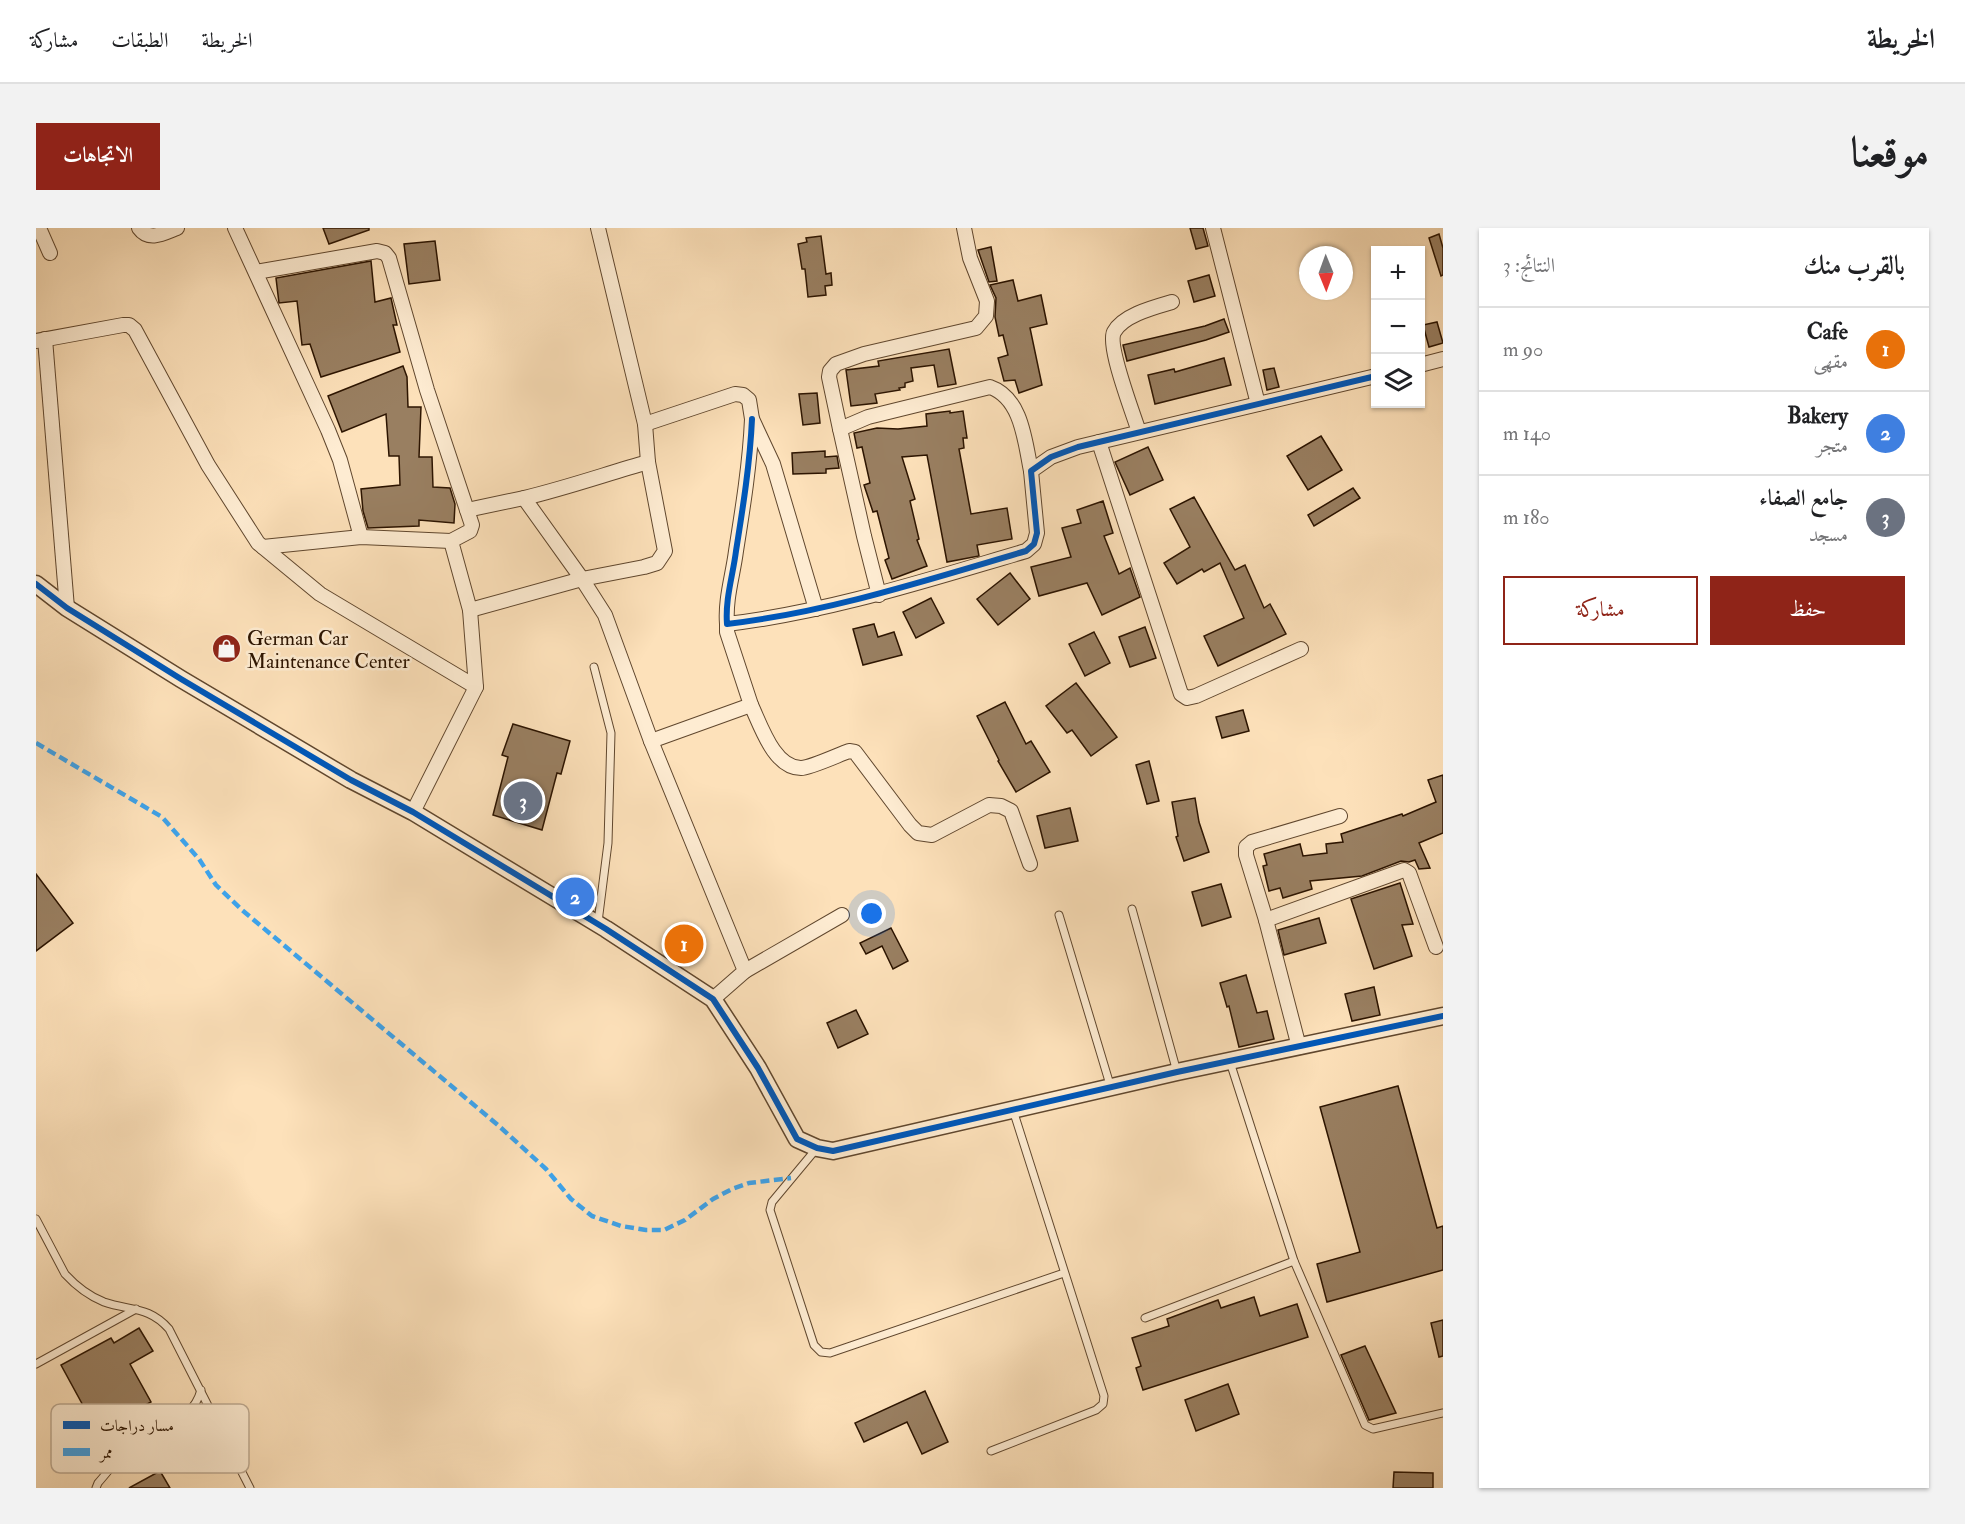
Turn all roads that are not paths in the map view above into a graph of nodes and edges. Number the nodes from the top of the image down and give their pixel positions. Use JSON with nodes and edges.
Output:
{"nodes":[{"id":1,"x":39,"y":228,"type":"edge"},
{"id":2,"x":138,"y":228,"type":"edge"},
{"id":3,"x":177,"y":228,"type":"edge"},
{"id":4,"x":235,"y":228,"type":"edge"},
{"id":5,"x":598,"y":228,"type":"edge"},
{"id":6,"x":964,"y":228,"type":"edge"},
{"id":7,"x":1213,"y":228,"type":"edge"},
{"id":8,"x":50,"y":253,"type":"dead end"},
{"id":9,"x":255,"y":272,"type":"junction"},
{"id":10,"x":1172,"y":302,"type":"dead end"},
{"id":11,"x":40,"y":340,"type":"edge"},
{"id":12,"x":1443,"y":359,"type":"edge"},
{"id":13,"x":1425,"y":364,"type":"edge"},
{"id":14,"x":1371,"y":377,"type":"edge"},
{"id":15,"x":1258,"y":404,"type":"junction"},
{"id":16,"x":752,"y":419,"type":"junction"},
{"id":17,"x":645,"y":424,"type":"junction"},
{"id":18,"x":840,"y":429,"type":"junction"},
{"id":19,"x":1139,"y":432,"type":"junction"},
{"id":20,"x":1099,"y":442,"type":"junction"},
{"id":21,"x":648,"y":462,"type":"junction"},
{"id":22,"x":1031,"y":471,"type":"junction"},
{"id":23,"x":524,"y":498,"type":"junction"},
{"id":24,"x":467,"y":510,"type":"junction"},
{"id":25,"x":362,"y":537,"type":"junction"},
{"id":26,"x":451,"y":541,"type":"junction"},
{"id":27,"x":263,"y":547,"type":"junction"},
{"id":28,"x":582,"y":579,"type":"junction"},
{"id":29,"x":36,"y":584,"type":"edge"},
{"id":30,"x":879,"y":594,"type":"junction"},
{"id":31,"x":67,"y":608,"type":"junction"},
{"id":32,"x":816,"y":609,"type":"junction"},
{"id":33,"x":470,"y":610,"type":"junction"},
{"id":34,"x":727,"y":624,"type":"junction"},
{"id":35,"x":1301,"y":649,"type":"dead end"},
{"id":36,"x":594,"y":667,"type":"dead end"},
{"id":37,"x":476,"y":687,"type":"junction"},
{"id":38,"x":751,"y":705,"type":"junction"},
{"id":39,"x":651,"y":741,"type":"junction"},
{"id":40,"x":413,"y":812,"type":"junction"},
{"id":41,"x":1340,"y":816,"type":"dead end"},
{"id":42,"x":1030,"y":864,"type":"dead end"},
{"id":43,"x":1132,"y":909,"type":"dead end"},
{"id":44,"x":842,"y":915,"type":"dead end"},
{"id":45,"x":1059,"y":915,"type":"dead end"},
{"id":46,"x":1266,"y":920,"type":"junction"},
{"id":47,"x":598,"y":924,"type":"junction"},
{"id":48,"x":1436,"y":946,"type":"dead end"},
{"id":49,"x":745,"y":971,"type":"junction"},
{"id":50,"x":713,"y":999,"type":"junction"},
{"id":51,"x":1443,"y":1016,"type":"edge"},
{"id":52,"x":1299,"y":1047,"type":"junction"},
{"id":53,"x":1230,"y":1062,"type":"junction"},
{"id":54,"x":1177,"y":1072,"type":"junction"},
{"id":55,"x":1111,"y":1088,"type":"junction"},
{"id":56,"x":1013,"y":1110,"type":"junction"},
{"id":57,"x":817,"y":1148,"type":"junction"},
{"id":58,"x":36,"y":1219,"type":"edge"},
{"id":59,"x":1294,"y":1261,"type":"junction"},
{"id":60,"x":1064,"y":1273,"type":"junction"},
{"id":61,"x":136,"y":1309,"type":"junction"},
{"id":62,"x":1145,"y":1317,"type":"dead end"},
{"id":63,"x":36,"y":1364,"type":"edge"},
{"id":64,"x":201,"y":1390,"type":"junction"},
{"id":65,"x":196,"y":1404,"type":"edge"},
{"id":66,"x":208,"y":1404,"type":"edge"},
{"id":67,"x":1443,"y":1413,"type":"edge"},
{"id":68,"x":991,"y":1450,"type":"dead end"},
{"id":69,"x":107,"y":1473,"type":"edge"},
{"id":70,"x":242,"y":1473,"type":"edge"},
{"id":71,"x":96,"y":1488,"type":"edge"},
{"id":72,"x":250,"y":1488,"type":"edge"}],
"edges":[{"from":1,"to":8,"type":"street"},
{"from":2,"to":3,"type":"street"},
{"from":4,"to":9,"type":"street"},
{"from":5,"to":17,"type":"street"},
{"from":6,"to":18,"type":"street"},
{"from":7,"to":15,"type":"street"},
{"from":9,"to":24,"type":"street"},
{"from":9,"to":25,"type":"street"},
{"from":10,"to":19,"type":"street"},
{"from":11,"to":27,"type":"street"},
{"from":11,"to":31,"type":"street"},
{"from":12,"to":13,"type":"street"},
{"from":14,"to":15,"type":"street"},
{"from":15,"to":19,"type":"street"},
{"from":16,"to":17,"type":"street"},
{"from":16,"to":32,"type":"street"},
{"from":16,"to":34,"type":"street"},
{"from":17,"to":21,"type":"street"},
{"from":18,"to":22,"type":"street"},
{"from":18,"to":30,"type":"street"},
{"from":19,"to":20,"type":"street"},
{"from":20,"to":22,"type":"street"},
{"from":20,"to":35,"type":"street"},
{"from":21,"to":23,"type":"street"},
{"from":21,"to":28,"type":"street"},
{"from":22,"to":30,"type":"street"},
{"from":23,"to":24,"type":"street"},
{"from":23,"to":28,"type":"street"},
{"from":24,"to":26,"type":"street"},
{"from":25,"to":26,"type":"street"},
{"from":25,"to":27,"type":"street"},
{"from":26,"to":33,"type":"street"},
{"from":27,"to":37,"type":"street"},
{"from":28,"to":33,"type":"street"},
{"from":28,"to":39,"type":"street"},
{"from":29,"to":31,"type":"street"},
{"from":30,"to":32,"type":"street"},
{"from":31,"to":40,"type":"street"},
{"from":32,"to":34,"type":"street"},
{"from":33,"to":37,"type":"street"},
{"from":34,"to":38,"type":"street"},
{"from":36,"to":47,"type":"lane"},
{"from":37,"to":40,"type":"street"},
{"from":38,"to":39,"type":"street"},
{"from":38,"to":42,"type":"street"},
{"from":39,"to":49,"type":"street"},
{"from":40,"to":47,"type":"street"},
{"from":41,"to":46,"type":"street"},
{"from":43,"to":54,"type":"lane"},
{"from":44,"to":49,"type":"street"},
{"from":45,"to":55,"type":"lane"},
{"from":46,"to":48,"type":"street"},
{"from":46,"to":52,"type":"street"},
{"from":47,"to":50,"type":"street"},
{"from":49,"to":50,"type":"street"},
{"from":50,"to":57,"type":"street"},
{"from":51,"to":52,"type":"street"},
{"from":52,"to":53,"type":"street"},
{"from":53,"to":54,"type":"street"},
{"from":53,"to":59,"type":"lane"},
{"from":54,"to":55,"type":"street"},
{"from":55,"to":56,"type":"street"},
{"from":56,"to":57,"type":"street"},
{"from":56,"to":60,"type":"lane"},
{"from":57,"to":60,"type":"lane"},
{"from":58,"to":61,"type":"lane"},
{"from":59,"to":62,"type":"lane"},
{"from":59,"to":67,"type":"lane"},
{"from":60,"to":68,"type":"lane"},
{"from":61,"to":63,"type":"lane"},
{"from":61,"to":64,"type":"lane"},
{"from":64,"to":65,"type":"lane"},
{"from":64,"to":66,"type":"lane"},
{"from":69,"to":71,"type":"lane"},
{"from":70,"to":72,"type":"lane"}]}
